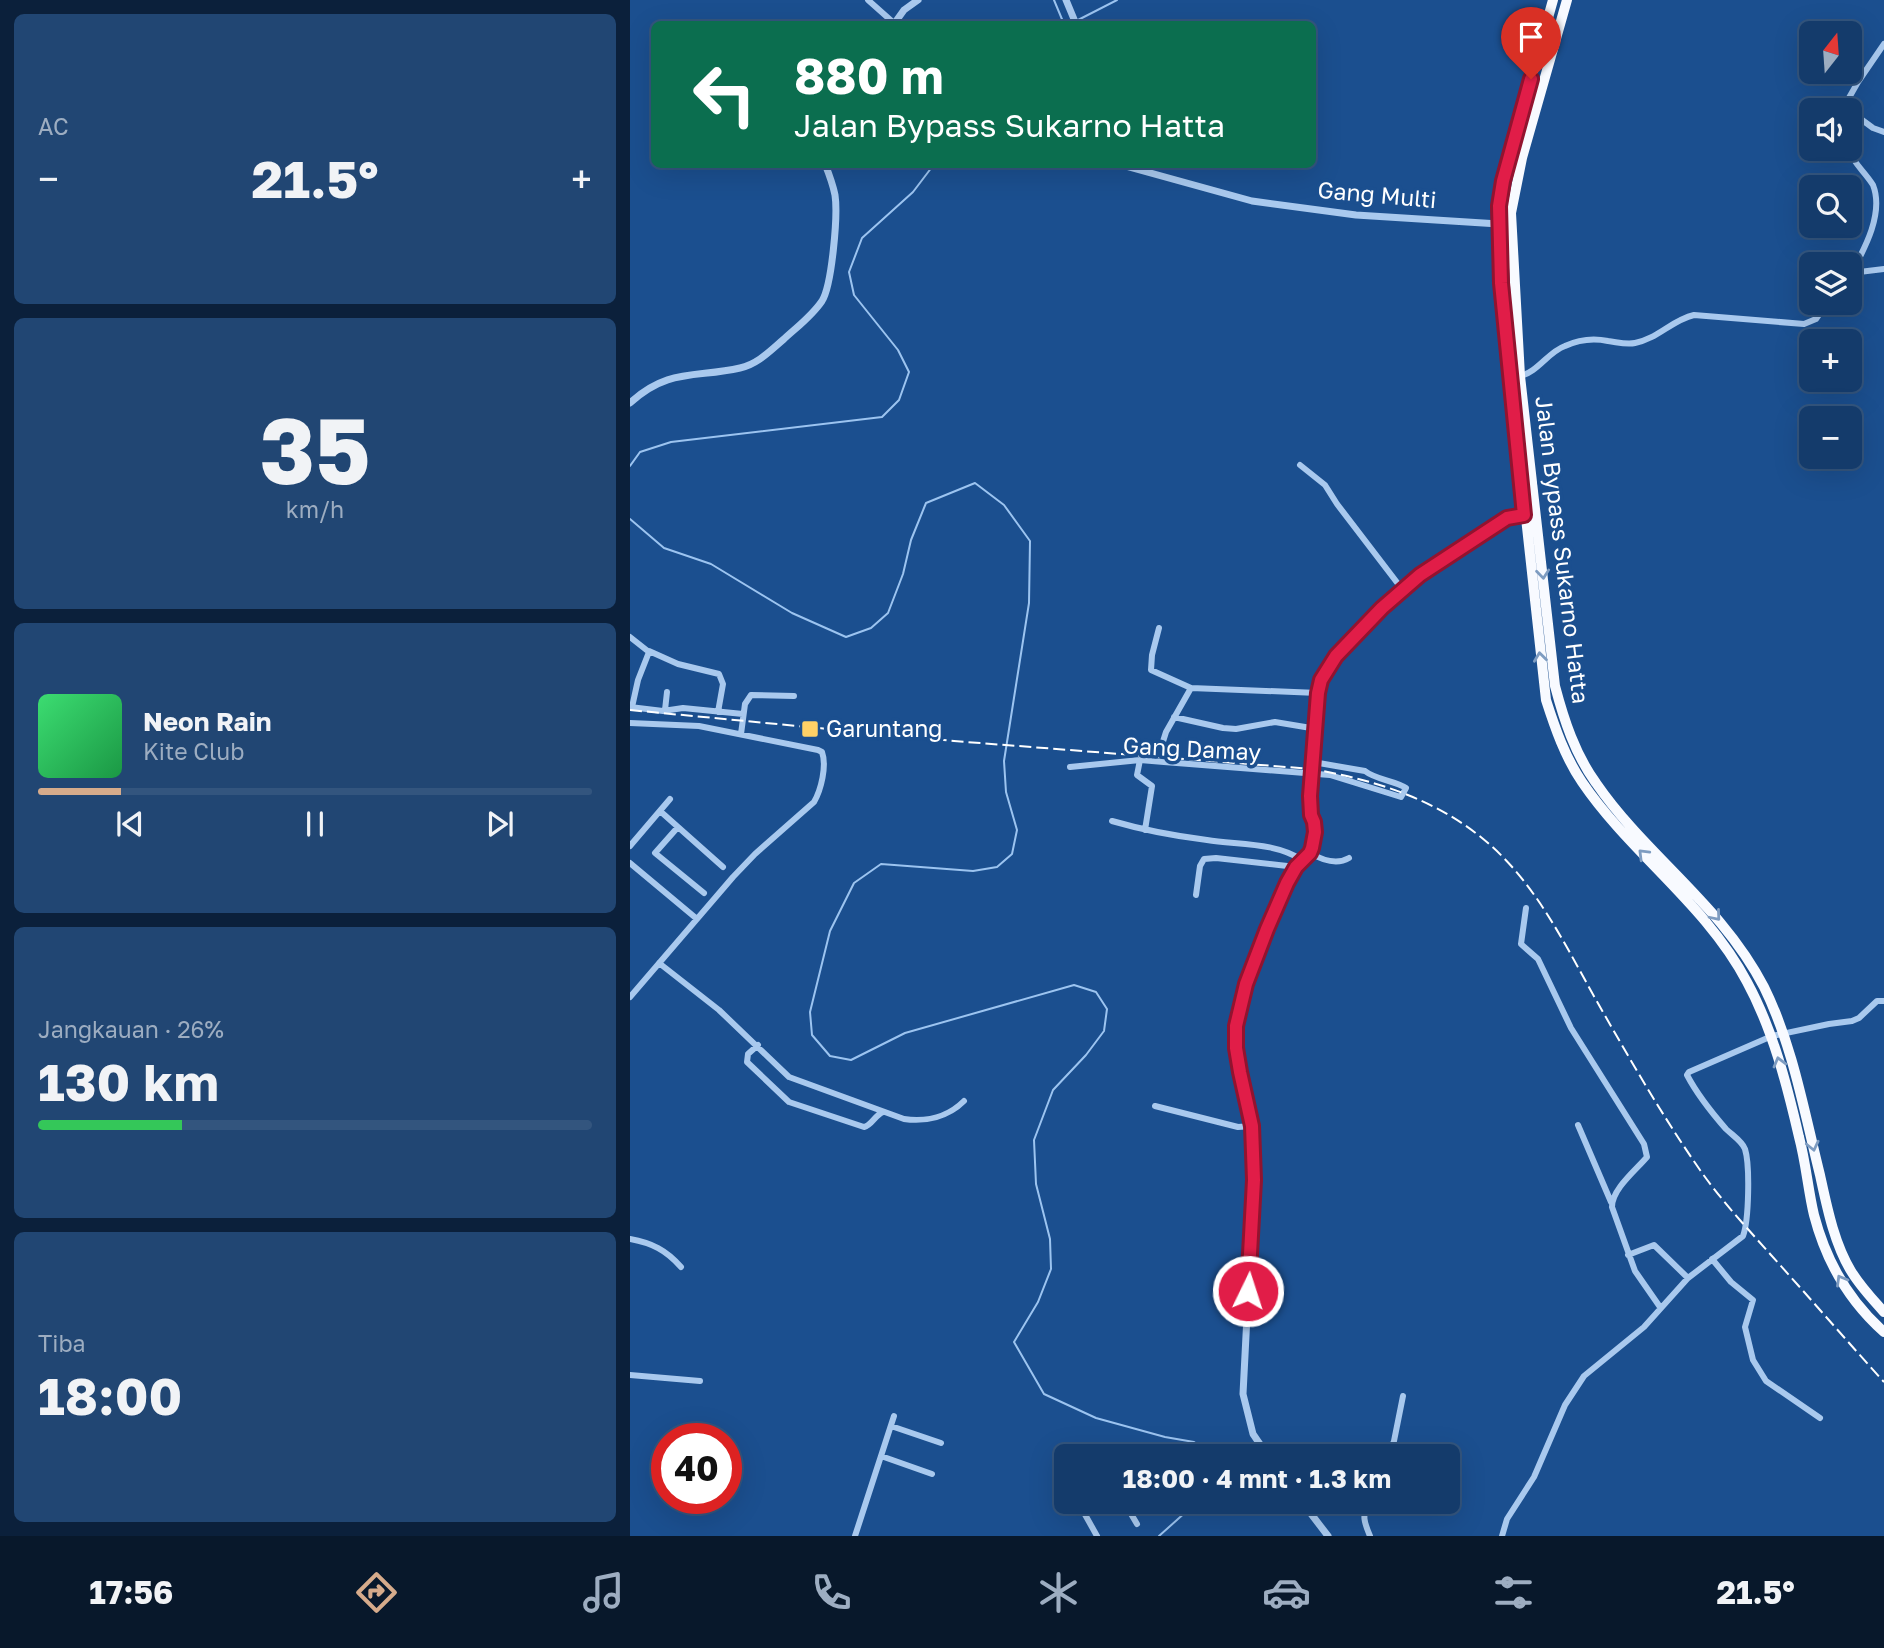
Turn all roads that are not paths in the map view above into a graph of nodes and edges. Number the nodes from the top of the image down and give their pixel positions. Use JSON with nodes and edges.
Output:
{"nodes":[{"id":1,"x":868,"y":0,"type":"edge"},
{"id":2,"x":909,"y":0,"type":"edge"},
{"id":3,"x":918,"y":0,"type":"edge"},
{"id":4,"x":1066,"y":0,"type":"edge"},
{"id":5,"x":1553,"y":0,"type":"edge"},
{"id":6,"x":1567,"y":0,"type":"edge"},
{"id":7,"x":904,"y":10,"type":"junction"},
{"id":8,"x":892,"y":21,"type":"edge"},
{"id":9,"x":897,"y":21,"type":"edge"},
{"id":10,"x":1075,"y":21,"type":"edge"},
{"id":11,"x":1543,"y":32,"type":"junction"},
{"id":12,"x":1558,"y":34,"type":"junction"},
{"id":13,"x":1884,"y":44,"type":"edge"},
{"id":14,"x":1853,"y":98,"type":"edge"},
{"id":15,"x":1862,"y":121,"type":"edge"},
{"id":16,"x":1884,"y":132,"type":"edge"},
{"id":17,"x":1854,"y":161,"type":"edge"},
{"id":18,"x":826,"y":168,"type":"edge"},
{"id":19,"x":1132,"y":168,"type":"edge"},
{"id":20,"x":1499,"y":224,"type":"junction"},
{"id":21,"x":1862,"y":253,"type":"edge"},
{"id":22,"x":1884,"y":269,"type":"edge"},
{"id":23,"x":1862,"y":272,"type":"edge"},
{"id":24,"x":1819,"y":315,"type":"edge"},
{"id":25,"x":1520,"y":376,"type":"junction"},
{"id":26,"x":630,"y":402,"type":"edge"},
{"id":27,"x":1300,"y":465,"type":"dead end"},
{"id":28,"x":1524,"y":515,"type":"junction"},
{"id":29,"x":1536,"y":515,"type":"junction"},
{"id":30,"x":1402,"y":589,"type":"junction"},
{"id":31,"x":1159,"y":628,"type":"dead end"},
{"id":32,"x":630,"y":637,"type":"edge"},
{"id":33,"x":649,"y":650,"type":"junction"},
{"id":34,"x":1191,"y":688,"type":"junction"},
{"id":35,"x":667,"y":692,"type":"dead end"},
{"id":36,"x":1318,"y":693,"type":"junction"},
{"id":37,"x":794,"y":696,"type":"dead end"},
{"id":38,"x":631,"y":707,"type":"edge"},
{"id":39,"x":665,"y":710,"type":"junction"},
{"id":40,"x":718,"y":712,"type":"junction"},
{"id":41,"x":743,"y":714,"type":"junction"},
{"id":42,"x":1174,"y":717,"type":"junction"},
{"id":43,"x":630,"y":723,"type":"edge"},
{"id":44,"x":1317,"y":729,"type":"junction"},
{"id":45,"x":741,"y":734,"type":"junction"},
{"id":46,"x":1160,"y":751,"type":"dead end"},
{"id":47,"x":1140,"y":760,"type":"junction"},
{"id":48,"x":1313,"y":762,"type":"junction"},
{"id":49,"x":1070,"y":766,"type":"dead end"},
{"id":50,"x":1312,"y":774,"type":"junction"},
{"id":51,"x":670,"y":799,"type":"dead end"},
{"id":52,"x":660,"y":811,"type":"junction"},
{"id":53,"x":1112,"y":821,"type":"dead end"},
{"id":54,"x":678,"y":827,"type":"junction"},
{"id":55,"x":1145,"y":830,"type":"junction"},
{"id":56,"x":630,"y":846,"type":"edge"},
{"id":57,"x":1310,"y":853,"type":"junction"},
{"id":58,"x":1349,"y":858,"type":"dead end"},
{"id":59,"x":1301,"y":860,"type":"junction"},
{"id":60,"x":630,"y":863,"type":"edge"},
{"id":61,"x":723,"y":867,"type":"dead end"},
{"id":62,"x":1296,"y":867,"type":"junction"},
{"id":63,"x":704,"y":893,"type":"dead end"},
{"id":64,"x":1196,"y":895,"type":"dead end"},
{"id":65,"x":1527,"y":908,"type":"dead end"},
{"id":66,"x":697,"y":919,"type":"junction"},
{"id":67,"x":659,"y":963,"type":"junction"},
{"id":68,"x":630,"y":997,"type":"edge"},
{"id":69,"x":1884,"y":1001,"type":"edge"},
{"id":70,"x":1783,"y":1033,"type":"junction"},
{"id":71,"x":1772,"y":1037,"type":"junction"},
{"id":72,"x":758,"y":1045,"type":"junction"},
{"id":73,"x":964,"y":1101,"type":"dead end"},
{"id":74,"x":1154,"y":1106,"type":"dead end"},
{"id":75,"x":885,"y":1112,"type":"junction"},
{"id":76,"x":1578,"y":1125,"type":"dead end"},
{"id":77,"x":1252,"y":1126,"type":"junction"},
{"id":78,"x":1611,"y":1202,"type":"junction"},
{"id":79,"x":630,"y":1239,"type":"edge"},
{"id":80,"x":1628,"y":1255,"type":"junction"},
{"id":81,"x":1712,"y":1259,"type":"junction"},
{"id":82,"x":681,"y":1266,"type":"dead end"},
{"id":83,"x":1688,"y":1278,"type":"junction"},
{"id":84,"x":1660,"y":1307,"type":"junction"},
{"id":85,"x":1884,"y":1312,"type":"edge"},
{"id":86,"x":1884,"y":1332,"type":"edge"},
{"id":87,"x":630,"y":1375,"type":"edge"},
{"id":88,"x":700,"y":1381,"type":"dead end"},
{"id":89,"x":1403,"y":1396,"type":"dead end"},
{"id":90,"x":894,"y":1416,"type":"dead end"},
{"id":91,"x":1820,"y":1418,"type":"dead end"},
{"id":92,"x":891,"y":1426,"type":"junction"},
{"id":93,"x":941,"y":1443,"type":"dead end"},
{"id":94,"x":1260,"y":1444,"type":"edge"},
{"id":95,"x":1393,"y":1444,"type":"edge"},
{"id":96,"x":881,"y":1456,"type":"junction"},
{"id":97,"x":932,"y":1474,"type":"dead end"},
{"id":98,"x":1085,"y":1514,"type":"edge"},
{"id":99,"x":1131,"y":1514,"type":"edge"},
{"id":100,"x":1311,"y":1514,"type":"edge"},
{"id":101,"x":1363,"y":1514,"type":"edge"},
{"id":102,"x":1137,"y":1524,"type":"dead end"},
{"id":103,"x":855,"y":1536,"type":"edge"},
{"id":104,"x":1097,"y":1536,"type":"edge"},
{"id":105,"x":1328,"y":1536,"type":"edge"},
{"id":106,"x":1370,"y":1536,"type":"edge"},
{"id":107,"x":1502,"y":1536,"type":"edge"}],
"edges":[{"from":1,"to":8,"type":"street"},
{"from":2,"to":7,"type":"street"},
{"from":3,"to":7,"type":"street"},
{"from":4,"to":10,"type":"street"},
{"from":5,"to":11,"type":"highway","name":"Jalan Bypass Sukarno Hatta"},
{"from":6,"to":12,"type":"highway","name":"Jalan Bypass Sukarno Hatta"},
{"from":7,"to":9,"type":"street"},
{"from":11,"to":12,"type":"highway"},
{"from":11,"to":20,"type":"highway","name":"Jalan Bypass Sukarno Hatta"},
{"from":12,"to":25,"type":"highway","name":"Jalan Bypass Sukarno Hatta"},
{"from":13,"to":14,"type":"street"},
{"from":15,"to":16,"type":"street"},
{"from":17,"to":21,"type":"street"},
{"from":18,"to":26,"type":"street"},
{"from":19,"to":20,"type":"street","name":"Gang Multi"},
{"from":20,"to":28,"type":"highway","name":"Jalan Bypass Sukarno Hatta"},
{"from":22,"to":23,"type":"street"},
{"from":24,"to":25,"type":"street"},
{"from":25,"to":29,"type":"highway","name":"Jalan Bypass Sukarno Hatta"},
{"from":27,"to":30,"type":"street"},
{"from":28,"to":29,"type":"street"},
{"from":28,"to":30,"type":"street"},
{"from":71,"to":28,"type":"highway","name":"Jalan Bypass Sukarno Hatta","one_way":true},
{"from":29,"to":70,"type":"highway","name":"Jalan Bypass Sukarno Hatta","one_way":true},
{"from":30,"to":36,"type":"street"},
{"from":31,"to":34,"type":"street"},
{"from":32,"to":33,"type":"street"},
{"from":33,"to":38,"type":"street"},
{"from":33,"to":40,"type":"street"},
{"from":34,"to":36,"type":"street"},
{"from":34,"to":42,"type":"street"},
{"from":35,"to":39,"type":"street"},
{"from":36,"to":44,"type":"street"},
{"from":37,"to":41,"type":"street"},
{"from":38,"to":39,"type":"street"},
{"from":39,"to":40,"type":"street"},
{"from":40,"to":41,"type":"street"},
{"from":41,"to":45,"type":"street"},
{"from":42,"to":44,"type":"street"},
{"from":42,"to":46,"type":"street"},
{"from":43,"to":45,"type":"street"},
{"from":44,"to":48,"type":"street"},
{"from":45,"to":66,"type":"street"},
{"from":47,"to":49,"type":"street","name":"Gang Damay"},
{"from":47,"to":50,"type":"street","name":"Gang Damay"},
{"from":47,"to":55,"type":"street"},
{"from":48,"to":50,"type":"street"},
{"from":48,"to":50,"type":"street","name":"Gang Damay"},
{"from":50,"to":57,"type":"street"},
{"from":51,"to":52,"type":"street"},
{"from":52,"to":54,"type":"street"},
{"from":52,"to":56,"type":"street"},
{"from":53,"to":55,"type":"street"},
{"from":54,"to":61,"type":"street"},
{"from":54,"to":63,"type":"street"},
{"from":55,"to":59,"type":"street"},
{"from":57,"to":58,"type":"street"},
{"from":57,"to":59,"type":"street"},
{"from":59,"to":62,"type":"street"},
{"from":60,"to":66,"type":"street"},
{"from":62,"to":64,"type":"street"},
{"from":62,"to":77,"type":"street"},
{"from":65,"to":78,"type":"street"},
{"from":66,"to":67,"type":"street"},
{"from":67,"to":68,"type":"street"},
{"from":67,"to":72,"type":"street"},
{"from":69,"to":70,"type":"street"},
{"from":70,"to":71,"type":"street"},
{"from":70,"to":85,"type":"highway","name":"Jalan Bypass Sukarno Hatta","one_way":true},
{"from":71,"to":81,"type":"street"},
{"from":86,"to":71,"type":"highway","name":"Jalan Bypass Sukarno Hatta","one_way":true},
{"from":72,"to":75,"type":"street"},
{"from":72,"to":75,"type":"street"},
{"from":73,"to":75,"type":"street"},
{"from":74,"to":77,"type":"street"},
{"from":76,"to":78,"type":"street"},
{"from":77,"to":94,"type":"street"},
{"from":78,"to":80,"type":"street"},
{"from":79,"to":82,"type":"street"},
{"from":80,"to":83,"type":"street"},
{"from":80,"to":84,"type":"street"},
{"from":81,"to":83,"type":"street"},
{"from":81,"to":91,"type":"street"},
{"from":83,"to":84,"type":"street"},
{"from":84,"to":107,"type":"street"},
{"from":87,"to":88,"type":"street"},
{"from":89,"to":95,"type":"street"},
{"from":90,"to":92,"type":"street"},
{"from":92,"to":93,"type":"street"},
{"from":92,"to":96,"type":"street"},
{"from":96,"to":97,"type":"street"},
{"from":96,"to":103,"type":"street"},
{"from":98,"to":104,"type":"street"},
{"from":99,"to":102,"type":"street"},
{"from":100,"to":105,"type":"street"},
{"from":101,"to":106,"type":"street"}]}
